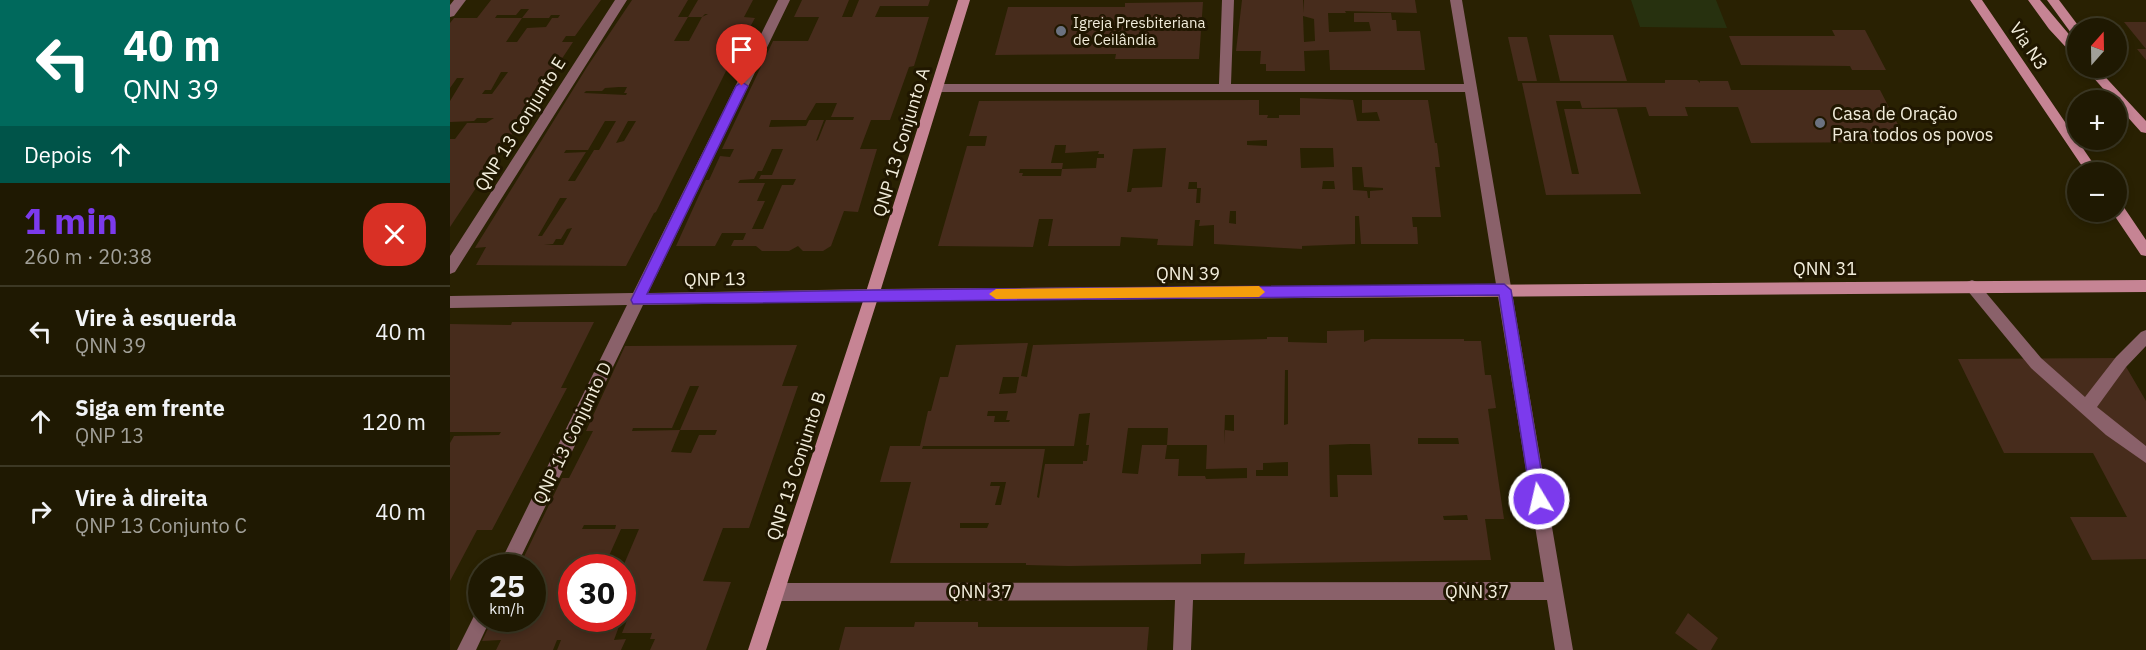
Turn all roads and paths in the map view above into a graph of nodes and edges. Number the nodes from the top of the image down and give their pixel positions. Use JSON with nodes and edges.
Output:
{"nodes":[{"id":1,"x":460,"y":0,"type":"edge"},
{"id":2,"x":621,"y":0,"type":"edge"},
{"id":3,"x":784,"y":0,"type":"edge"},
{"id":4,"x":964,"y":0,"type":"edge"},
{"id":5,"x":1228,"y":0,"type":"edge"},
{"id":6,"x":1456,"y":0,"type":"edge"},
{"id":7,"x":1977,"y":0,"type":"edge"},
{"id":8,"x":2034,"y":0,"type":"edge"},
{"id":9,"x":2053,"y":0,"type":"edge"},
{"id":10,"x":450,"y":13,"type":"edge"},
{"id":11,"x":2067,"y":19,"type":"edge"},
{"id":12,"x":2067,"y":41,"type":"edge"},
{"id":13,"x":2100,"y":78,"type":"edge"},
{"id":14,"x":2109,"y":78,"type":"edge"},
{"id":15,"x":936,"y":88,"type":"junction"},
{"id":16,"x":1225,"y":88,"type":"junction"},
{"id":17,"x":1471,"y":88,"type":"junction"},
{"id":18,"x":2146,"y":129,"type":"edge"},
{"id":19,"x":2086,"y":162,"type":"edge"},
{"id":20,"x":2126,"y":222,"type":"edge"},
{"id":21,"x":2146,"y":251,"type":"edge"},
{"id":22,"x":450,"y":268,"type":"edge"},
{"id":23,"x":1972,"y":286,"type":"junction"},
{"id":24,"x":2146,"y":286,"type":"edge"},
{"id":25,"x":1504,"y":290,"type":"junction"},
{"id":26,"x":872,"y":295,"type":"junction"},
{"id":27,"x":638,"y":300,"type":"junction"},
{"id":28,"x":450,"y":302,"type":"edge"},
{"id":29,"x":2146,"y":336,"type":"edge"},
{"id":30,"x":2087,"y":407,"type":"junction"},
{"id":31,"x":2146,"y":456,"type":"edge"},
{"id":32,"x":513,"y":554,"type":"edge"},
{"id":33,"x":1184,"y":591,"type":"junction"},
{"id":34,"x":1554,"y":591,"type":"junction"},
{"id":35,"x":776,"y":592,"type":"junction"},
{"id":36,"x":475,"y":632,"type":"edge"},
{"id":37,"x":466,"y":650,"type":"edge"},
{"id":38,"x":757,"y":650,"type":"edge"},
{"id":39,"x":1182,"y":650,"type":"edge"},
{"id":40,"x":1564,"y":650,"type":"edge"}],
"edges":[{"from":1,"to":10,"type":"street"},
{"from":2,"to":22,"type":"street","name":"QNP 13 Conjunto E"},
{"from":3,"to":27,"type":"street","name":"QNP 13 Conjunto D"},
{"from":4,"to":15,"type":"street","name":"QNP 13 Conjunto A"},
{"from":5,"to":16,"type":"street"},
{"from":6,"to":17,"type":"street"},
{"from":7,"to":19,"type":"street","name":"Via N3"},
{"from":8,"to":12,"type":"street"},
{"from":9,"to":11,"type":"street"},
{"from":13,"to":18,"type":"street"},
{"from":14,"to":18,"type":"street"},
{"from":15,"to":16,"type":"street"},
{"from":15,"to":26,"type":"street","name":"QNP 13 Conjunto A"},
{"from":16,"to":17,"type":"street"},
{"from":17,"to":25,"type":"street"},
{"from":20,"to":21,"type":"street"},
{"from":23,"to":24,"type":"street","name":"QNN 31"},
{"from":23,"to":25,"type":"street","name":"QNN 31"},
{"from":23,"to":30,"type":"street"},
{"from":25,"to":26,"type":"street","name":"QNN 39"},
{"from":25,"to":34,"type":"street"},
{"from":26,"to":27,"type":"street","name":"QNP 13"},
{"from":26,"to":35,"type":"street","name":"QNP 13 Conjunto B"},
{"from":27,"to":28,"type":"street","name":"QNP 13"},
{"from":27,"to":32,"type":"street","name":"QNP 13 Conjunto D"},
{"from":29,"to":30,"type":"street"},
{"from":30,"to":31,"type":"street"},
{"from":33,"to":34,"type":"street","name":"QNN 37"},
{"from":33,"to":35,"type":"street","name":"QNN 37"},
{"from":33,"to":39,"type":"street"},
{"from":34,"to":40,"type":"street"},
{"from":35,"to":38,"type":"street","name":"QNP 13 Conjunto B"},
{"from":36,"to":37,"type":"street"}]}
